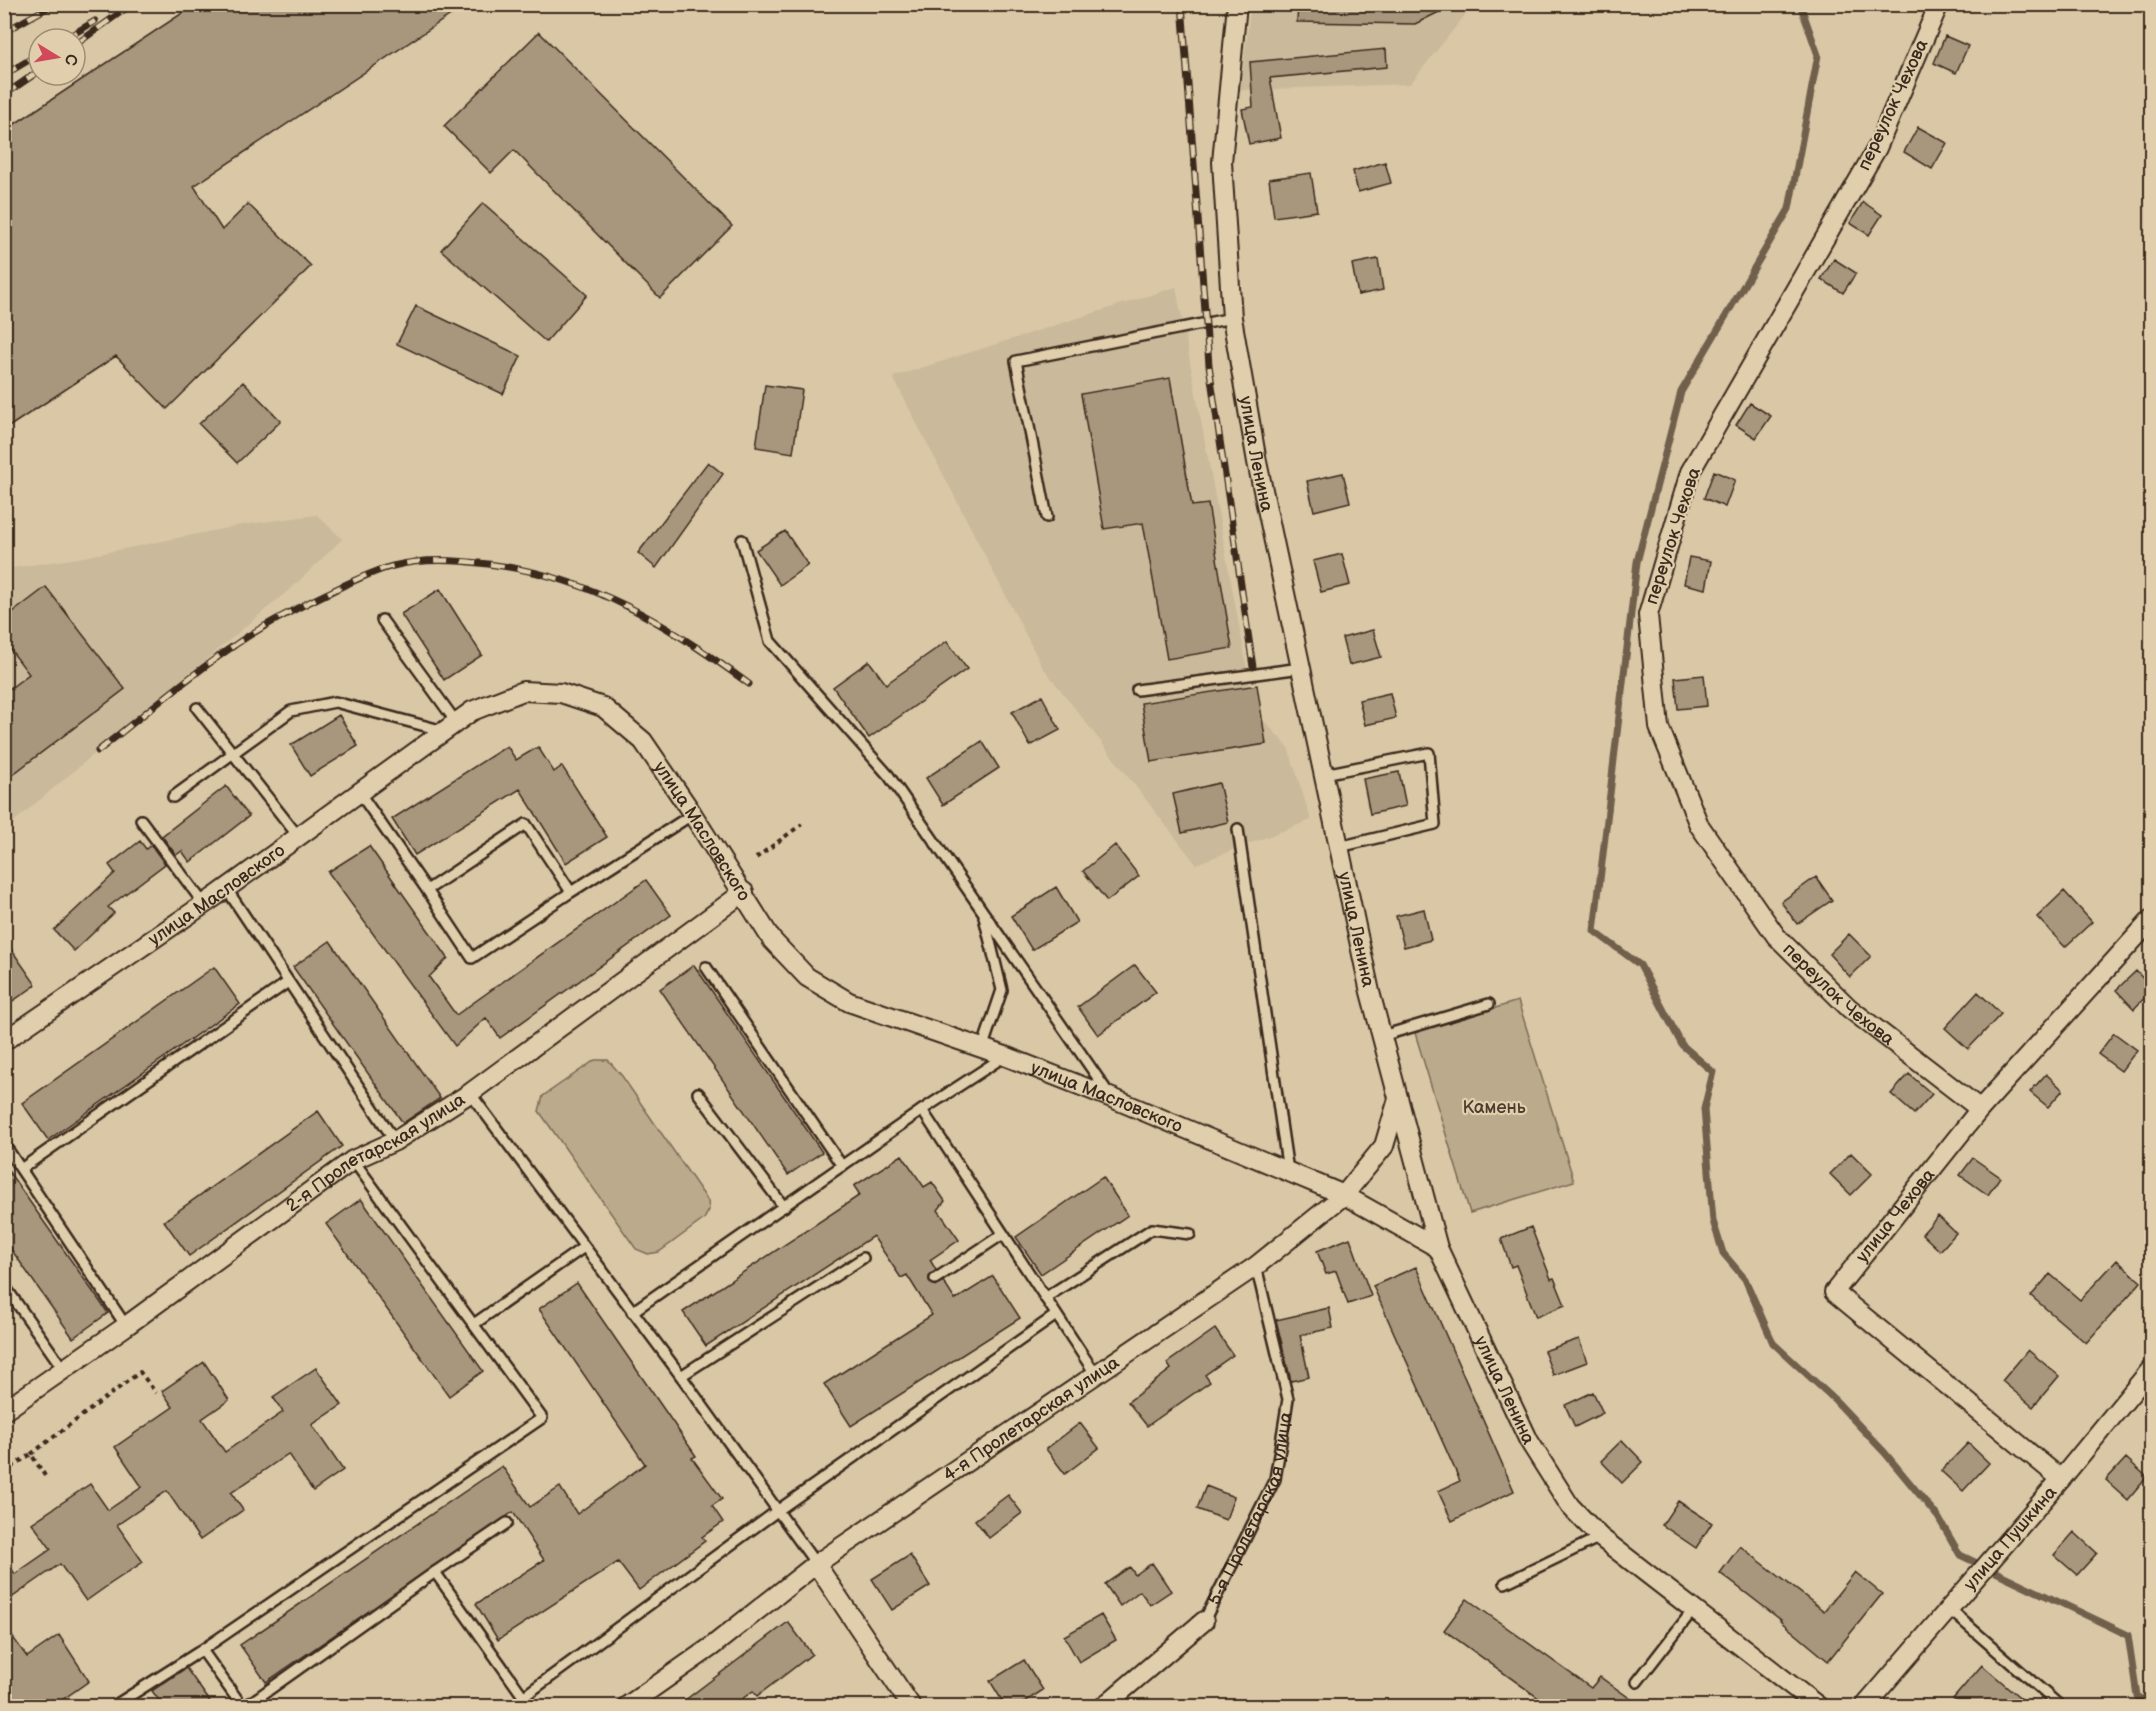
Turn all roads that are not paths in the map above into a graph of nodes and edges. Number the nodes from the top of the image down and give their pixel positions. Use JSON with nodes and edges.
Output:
{"nodes":[{"id":1,"x":1237,"y":4,"type":"edge"},
{"id":2,"x":1938,"y":4,"type":"edge"},
{"id":3,"x":1232,"y":318,"type":"junction"},
{"id":4,"x":1047,"y":517,"type":"dead end"},
{"id":5,"x":742,"y":540,"type":"dead end"},
{"id":6,"x":382,"y":620,"type":"dead end"},
{"id":7,"x":1301,"y":669,"type":"junction"},
{"id":8,"x":1137,"y":690,"type":"dead end"},
{"id":9,"x":197,"y":708,"type":"dead end"},
{"id":10,"x":450,"y":727,"type":"junction"},
{"id":11,"x":233,"y":753,"type":"junction"},
{"id":12,"x":1324,"y":774,"type":"junction"},
{"id":13,"x":359,"y":792,"type":"junction"},
{"id":14,"x":173,"y":797,"type":"dead end"},
{"id":15,"x":693,"y":814,"type":"junction"},
{"id":16,"x":141,"y":820,"type":"dead end"},
{"id":17,"x":1239,"y":829,"type":"dead end"},
{"id":18,"x":298,"y":836,"type":"junction"},
{"id":19,"x":1340,"y":847,"type":"junction"},
{"id":20,"x":226,"y":888,"type":"junction"},
{"id":21,"x":427,"y":890,"type":"junction"},
{"id":22,"x":571,"y":892,"type":"junction"},
{"id":23,"x":744,"y":892,"type":"junction"},
{"id":24,"x":204,"y":904,"type":"junction"},
{"id":25,"x":983,"y":912,"type":"junction"},
{"id":26,"x":2151,"y":919,"type":"edge"},
{"id":27,"x":706,"y":967,"type":"dead end"},
{"id":28,"x":288,"y":982,"type":"junction"},
{"id":29,"x":1490,"y":1004,"type":"dead end"},
{"id":30,"x":1382,"y":1036,"type":"junction"},
{"id":31,"x":4,"y":1041,"type":"edge"},
{"id":32,"x":982,"y":1049,"type":"junction"},
{"id":33,"x":1005,"y":1056,"type":"junction"},
{"id":34,"x":470,"y":1093,"type":"junction"},
{"id":35,"x":698,"y":1093,"type":"dead end"},
{"id":36,"x":1112,"y":1098,"type":"junction"},
{"id":37,"x":1398,"y":1099,"type":"junction"},
{"id":38,"x":1980,"y":1109,"type":"junction"},
{"id":39,"x":922,"y":1110,"type":"junction"},
{"id":40,"x":395,"y":1141,"type":"junction"},
{"id":41,"x":4,"y":1144,"type":"edge"},
{"id":42,"x":353,"y":1160,"type":"junction"},
{"id":43,"x":842,"y":1166,"type":"junction"},
{"id":44,"x":21,"y":1169,"type":"junction"},
{"id":45,"x":1288,"y":1174,"type":"junction"},
{"id":46,"x":1344,"y":1196,"type":"junction"},
{"id":47,"x":784,"y":1207,"type":"junction"},
{"id":48,"x":1003,"y":1234,"type":"junction"},
{"id":49,"x":1190,"y":1234,"type":"dead end"},
{"id":50,"x":584,"y":1247,"type":"junction"},
{"id":51,"x":1438,"y":1248,"type":"junction"},
{"id":52,"x":863,"y":1258,"type":"dead end"},
{"id":53,"x":1256,"y":1266,"type":"junction"},
{"id":54,"x":935,"y":1279,"type":"dead end"},
{"id":55,"x":4,"y":1285,"type":"edge"},
{"id":56,"x":1045,"y":1298,"type":"junction"},
{"id":57,"x":632,"y":1312,"type":"junction"},
{"id":58,"x":1056,"y":1315,"type":"junction"},
{"id":59,"x":474,"y":1324,"type":"junction"},
{"id":60,"x":126,"y":1326,"type":"junction"},
{"id":61,"x":2151,"y":1368,"type":"edge"},
{"id":62,"x":64,"y":1370,"type":"junction"},
{"id":63,"x":1096,"y":1375,"type":"junction"},
{"id":64,"x":681,"y":1376,"type":"junction"},
{"id":65,"x":4,"y":1411,"type":"edge"},
{"id":66,"x":2061,"y":1479,"type":"junction"},
{"id":67,"x":777,"y":1510,"type":"junction"},
{"id":68,"x":507,"y":1523,"type":"dead end"},
{"id":69,"x":1600,"y":1537,"type":"junction"},
{"id":70,"x":816,"y":1564,"type":"junction"},
{"id":71,"x":435,"y":1572,"type":"junction"},
{"id":72,"x":1505,"y":1584,"type":"dead end"},
{"id":73,"x":1948,"y":1608,"type":"junction"},
{"id":74,"x":1693,"y":1610,"type":"junction"},
{"id":75,"x":1204,"y":1621,"type":"joint"},
{"id":76,"x":202,"y":1650,"type":"junction"},
{"id":77,"x":1637,"y":1682,"type":"dead end"},
{"id":78,"x":523,"y":1697,"type":"junction"},
{"id":79,"x":114,"y":1707,"type":"edge"},
{"id":80,"x":244,"y":1707,"type":"edge"},
{"id":81,"x":530,"y":1707,"type":"edge"},
{"id":82,"x":627,"y":1707,"type":"edge"},
{"id":83,"x":911,"y":1707,"type":"edge"},
{"id":84,"x":1104,"y":1707,"type":"edge"},
{"id":85,"x":1818,"y":1707,"type":"edge"},
{"id":86,"x":1865,"y":1707,"type":"edge"},
{"id":87,"x":2060,"y":1707,"type":"edge"}],
"edges":[{"from":1,"to":3,"type":"street","name":"улица Ленина"},
{"from":2,"to":38,"type":"street","name":"переулок Чехова"},
{"from":3,"to":4,"type":"lane"},
{"from":3,"to":7,"type":"street","name":"улица Ленина"},
{"from":5,"to":25,"type":"lane"},
{"from":6,"to":10,"type":"lane"},
{"from":7,"to":8,"type":"lane"},
{"from":7,"to":12,"type":"street","name":"улица Ленина"},
{"from":9,"to":11,"type":"lane"},
{"from":10,"to":11,"type":"lane"},
{"from":10,"to":13,"type":"street","name":"улица Масловского"},
{"from":10,"to":15,"type":"street","name":"улица Масловского"},
{"from":11,"to":14,"type":"lane"},
{"from":11,"to":18,"type":"lane"},
{"from":12,"to":19,"type":"street","name":"улица Ленина"},
{"from":12,"to":19,"type":"lane"},
{"from":13,"to":18,"type":"street","name":"улица Масловского"},
{"from":13,"to":21,"type":"lane"},
{"from":15,"to":22,"type":"lane"},
{"from":15,"to":23,"type":"street","name":"улица Масловского"},
{"from":16,"to":24,"type":"lane"},
{"from":17,"to":45,"type":"lane"},
{"from":18,"to":20,"type":"street","name":"улица Масловского"},
{"from":19,"to":30,"type":"street","name":"улица Ленина"},
{"from":20,"to":24,"type":"street","name":"улица Масловского"},
{"from":20,"to":28,"type":"lane"},
{"from":21,"to":22,"type":"lane"},
{"from":21,"to":22,"type":"lane"},
{"from":23,"to":32,"type":"street","name":"улица Масловского"},
{"from":23,"to":34,"type":"street","name":"2-я Пролетарская улица"},
{"from":24,"to":31,"type":"street","name":"улица Масловского"},
{"from":25,"to":32,"type":"lane"},
{"from":25,"to":36,"type":"lane"},
{"from":26,"to":38,"type":"street","name":"улица Чехова"},
{"from":27,"to":43,"type":"lane"},
{"from":28,"to":40,"type":"lane"},
{"from":28,"to":44,"type":"lane"},
{"from":29,"to":30,"type":"lane"},
{"from":30,"to":37,"type":"street","name":"улица Ленина"},
{"from":32,"to":33,"type":"street","name":"улица Масловского"},
{"from":33,"to":36,"type":"street","name":"улица Масловского"},
{"from":33,"to":39,"type":"lane"},
{"from":34,"to":40,"type":"street","name":"2-я Пролетарская улица"},
{"from":34,"to":50,"type":"lane"},
{"from":35,"to":47,"type":"lane"},
{"from":36,"to":45,"type":"street","name":"улица Масловского"},
{"from":37,"to":46,"type":"street","name":"4-я Пролетарская улица"},
{"from":37,"to":51,"type":"street","name":"улица Ленина"},
{"from":38,"to":66,"type":"street","name":"улица Чехова"},
{"from":39,"to":43,"type":"lane"},
{"from":39,"to":48,"type":"lane"},
{"from":40,"to":42,"type":"street","name":"2-я Пролетарская улица"},
{"from":41,"to":44,"type":"lane"},
{"from":42,"to":59,"type":"lane"},
{"from":42,"to":60,"type":"street","name":"2-я Пролетарская улица"},
{"from":43,"to":47,"type":"lane"},
{"from":44,"to":60,"type":"lane"},
{"from":45,"to":46,"type":"street","name":"улица Масловского"},
{"from":46,"to":51,"type":"street","name":"улица Масловского"},
{"from":46,"to":53,"type":"street","name":"4-я Пролетарская улица"},
{"from":47,"to":57,"type":"lane"},
{"from":48,"to":54,"type":"lane"},
{"from":48,"to":56,"type":"lane"},
{"from":49,"to":56,"type":"lane"},
{"from":50,"to":57,"type":"lane"},
{"from":50,"to":59,"type":"lane"},
{"from":51,"to":69,"type":"street","name":"улица Ленина"},
{"from":52,"to":64,"type":"lane"},
{"from":53,"to":63,"type":"street","name":"4-я Пролетарская улица"},
{"from":53,"to":75,"type":"lane","name":"5-я Пролетарская улица"},
{"from":55,"to":62,"type":"lane"},
{"from":56,"to":58,"type":"lane"},
{"from":57,"to":64,"type":"lane"},
{"from":58,"to":63,"type":"lane"},
{"from":58,"to":67,"type":"lane"},
{"from":59,"to":76,"type":"lane"},
{"from":60,"to":62,"type":"street","name":"2-я Пролетарская улица"},
{"from":61,"to":66,"type":"street","name":"улица Пушкина"},
{"from":62,"to":65,"type":"street","name":"2-я Пролетарская улица"},
{"from":63,"to":70,"type":"street","name":"4-я Пролетарская улица"},
{"from":64,"to":67,"type":"lane"},
{"from":66,"to":73,"type":"street","name":"улица Пушкина"},
{"from":67,"to":70,"type":"lane"},
{"from":67,"to":78,"type":"lane"},
{"from":68,"to":71,"type":"lane"},
{"from":69,"to":72,"type":"lane"},
{"from":69,"to":74,"type":"street","name":"улица Ленина"},
{"from":70,"to":82,"type":"street","name":"4-я Пролетарская улица"},
{"from":70,"to":83,"type":"street"},
{"from":71,"to":78,"type":"lane"},
{"from":71,"to":80,"type":"lane"},
{"from":73,"to":86,"type":"street","name":"улица Пушкина"},
{"from":73,"to":87,"type":"lane"},
{"from":74,"to":77,"type":"lane"},
{"from":74,"to":85,"type":"street","name":"улица Ленина"},
{"from":75,"to":84,"type":"street","name":"5-я Пролетарская улица"},
{"from":76,"to":79,"type":"lane"},
{"from":76,"to":80,"type":"lane"},
{"from":78,"to":81,"type":"lane"}]}
